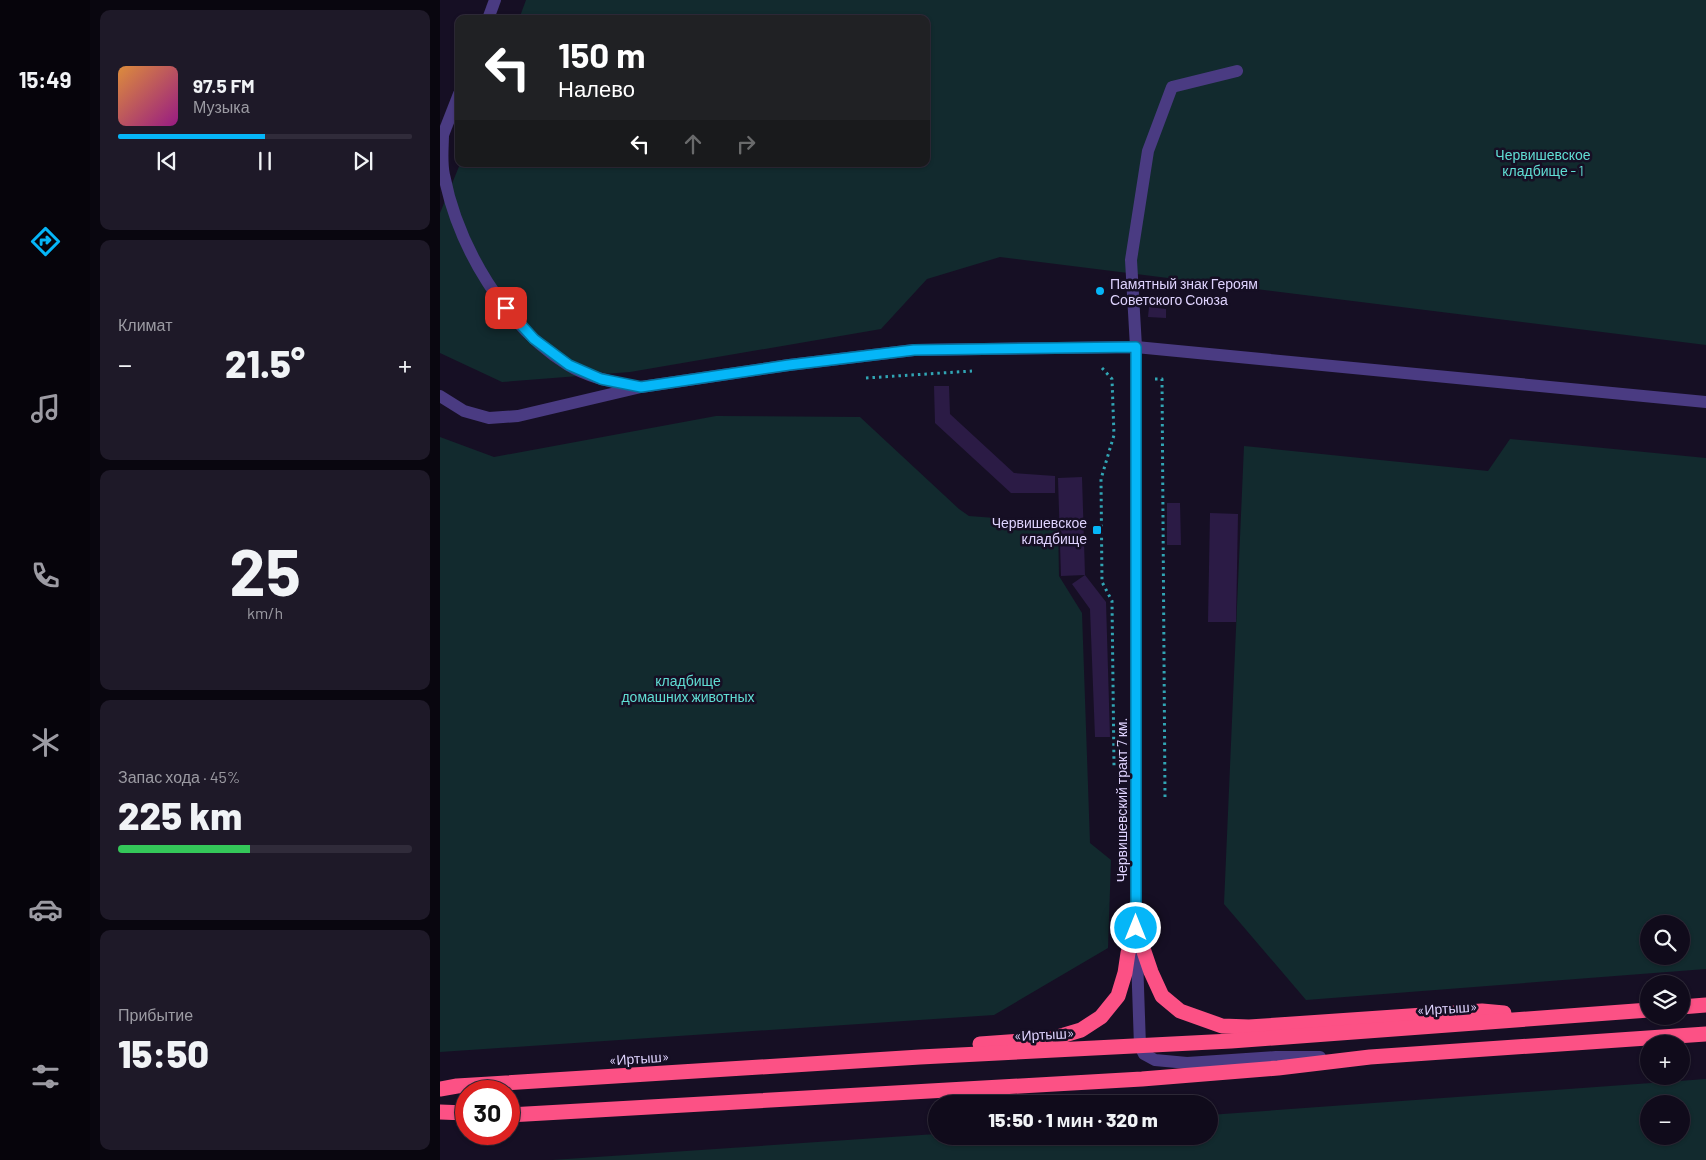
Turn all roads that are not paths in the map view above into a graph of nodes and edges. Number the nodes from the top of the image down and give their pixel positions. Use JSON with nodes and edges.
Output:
{"nodes":[{"id":1,"x":495,"y":0,"type":"edge"},
{"id":2,"x":489,"y":15,"type":"edge"},
{"id":3,"x":1237,"y":71,"type":"dead end"},
{"id":4,"x":455,"y":104,"type":"edge"},
{"id":5,"x":442,"y":138,"type":"edge"},
{"id":6,"x":1136,"y":347,"type":"junction"},
{"id":7,"x":641,"y":387,"type":"junction"},
{"id":8,"x":440,"y":396,"type":"edge"},
{"id":9,"x":1706,"y":402,"type":"edge"},
{"id":10,"x":1136,"y":928,"type":"junction"},
{"id":11,"x":1706,"y":1006,"type":"edge"},
{"id":12,"x":1690,"y":1007,"type":"edge"},
{"id":13,"x":1640,"y":1011,"type":"edge"},
{"id":14,"x":1542,"y":1017,"type":"junction"},
{"id":15,"x":1706,"y":1034,"type":"edge"},
{"id":16,"x":1140,"y":1046,"type":"junction"},
{"id":17,"x":920,"y":1057,"type":"junction"},
{"id":18,"x":1370,"y":1057,"type":"junction"},
{"id":19,"x":440,"y":1089,"type":"edge"},
{"id":20,"x":440,"y":1112,"type":"edge"},
{"id":21,"x":455,"y":1113,"type":"edge"},
{"id":22,"x":520,"y":1114,"type":"edge"}],
"edges":[{"from":1,"to":2,"type":"street"},
{"from":3,"to":6,"type":"street","name":"Червишевский тракт 7 км."},
{"from":4,"to":5,"type":"street"},
{"from":5,"to":7,"type":"street"},
{"from":6,"to":7,"type":"street"},
{"from":6,"to":9,"type":"street"},
{"from":6,"to":10,"type":"street","name":"Червишевский тракт 7 км."},
{"from":7,"to":8,"type":"street"},
{"from":10,"to":14,"type":"highway"},
{"from":10,"to":16,"type":"street","name":"Червишевский тракт 7 км."},
{"from":10,"to":17,"type":"highway"},
{"from":11,"to":12,"type":"highway"},
{"from":13,"to":14,"type":"highway","name":"«Иртыш»"},
{"from":14,"to":16,"type":"highway","name":"«Иртыш»"},
{"from":15,"to":18,"type":"highway"},
{"from":16,"to":17,"type":"highway","name":"«Иртыш»"},
{"from":16,"to":18,"type":"street"},
{"from":17,"to":19,"type":"highway","name":"«Иртыш»"},
{"from":18,"to":22,"type":"highway"},
{"from":20,"to":21,"type":"highway"}]}
